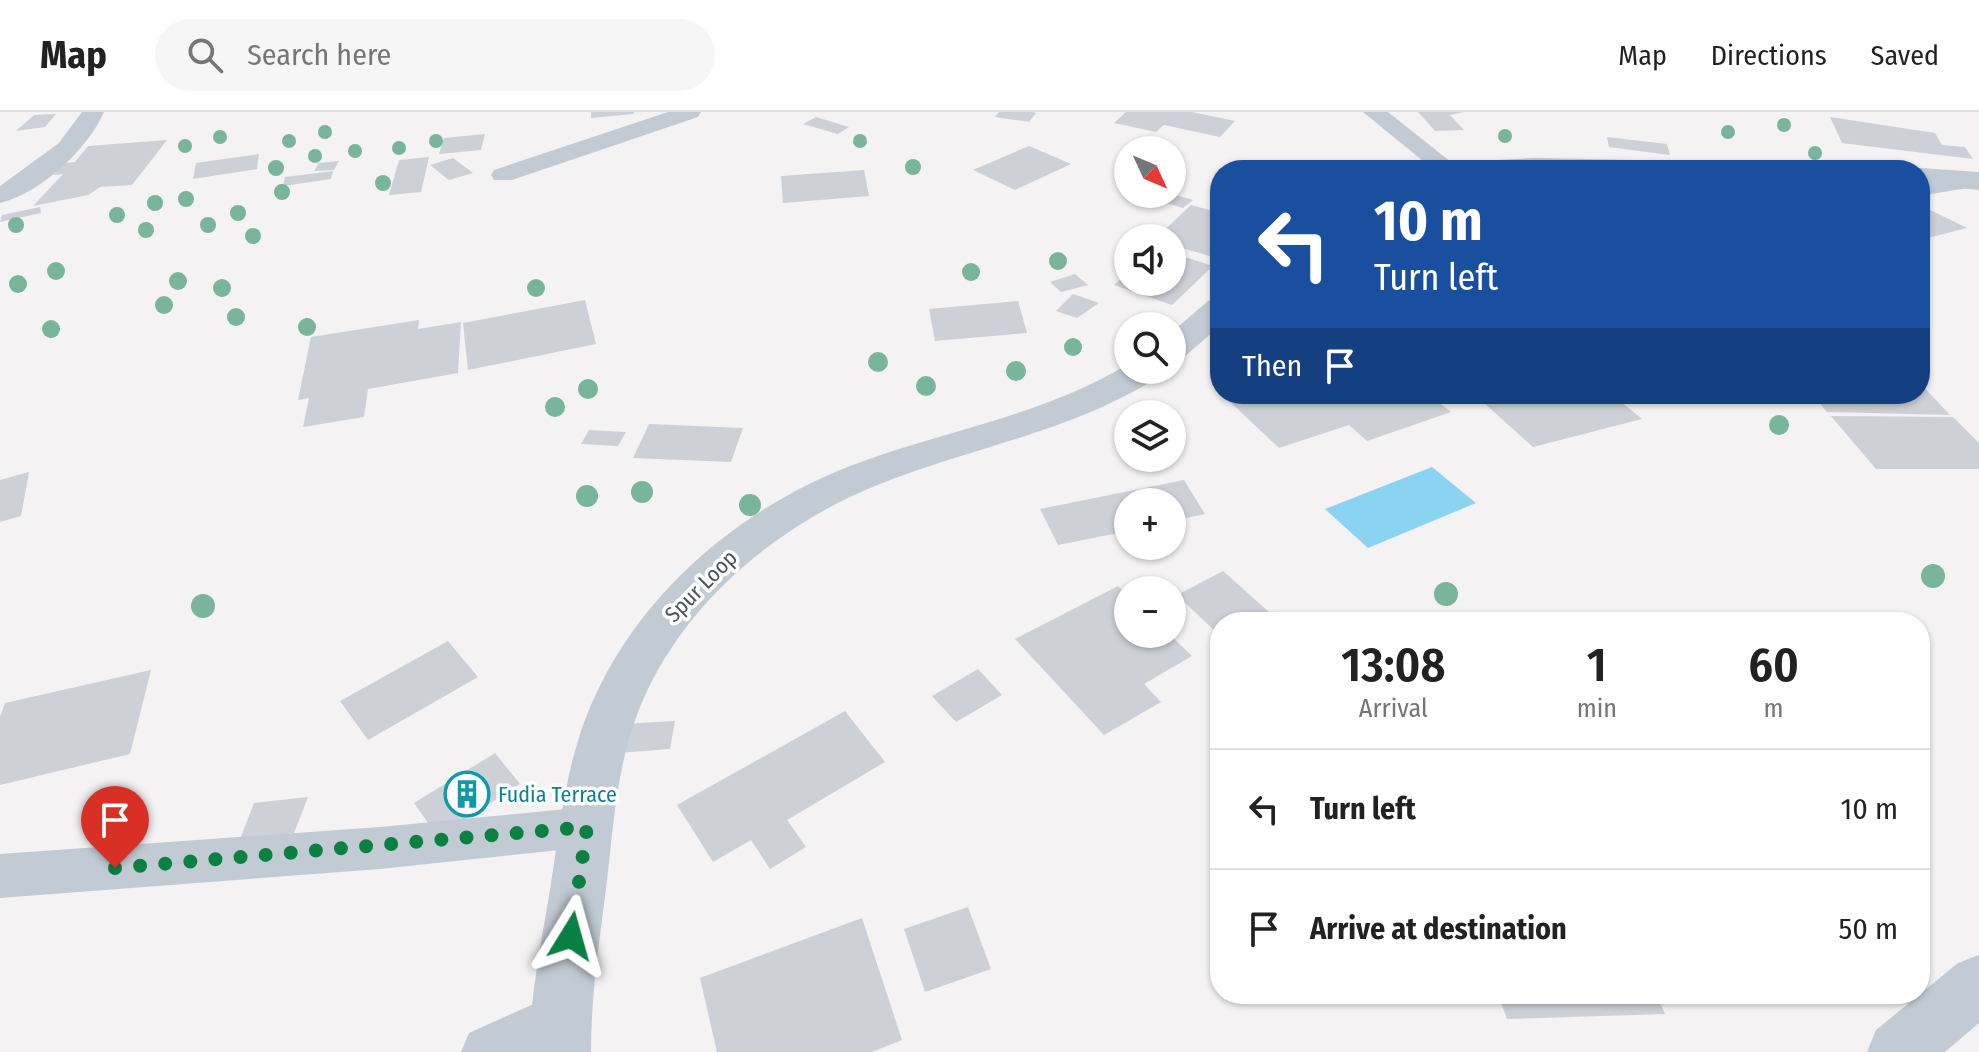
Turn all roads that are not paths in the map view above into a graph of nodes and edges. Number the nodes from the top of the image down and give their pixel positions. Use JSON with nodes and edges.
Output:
{"nodes":[{"id":1,"x":93,"y":112,"type":"edge"},
{"id":2,"x":690,"y":112,"type":"edge"},
{"id":3,"x":1374,"y":112,"type":"edge"},
{"id":4,"x":1436,"y":160,"type":"edge"},
{"id":5,"x":503,"y":175,"type":"dead end"},
{"id":6,"x":1930,"y":177,"type":"edge"},
{"id":7,"x":1976,"y":180,"type":"edge"},
{"id":8,"x":1930,"y":187,"type":"edge"},
{"id":9,"x":0,"y":196,"type":"edge"},
{"id":10,"x":1210,"y":317,"type":"edge"},
{"id":11,"x":1186,"y":338,"type":"edge"},
{"id":12,"x":1123,"y":384,"type":"edge"},
{"id":13,"x":587,"y":827,"type":"junction"},
{"id":14,"x":0,"y":876,"type":"edge"},
{"id":15,"x":1979,"y":984,"type":"edge"},
{"id":16,"x":560,"y":1035,"type":"edge"},
{"id":17,"x":488,"y":1052,"type":"edge"},
{"id":18,"x":1898,"y":1052,"type":"edge"}],
"edges":[{"from":1,"to":9,"type":"street"},
{"from":2,"to":5,"type":"street"},
{"from":3,"to":4,"type":"street"},
{"from":6,"to":7,"type":"street"},
{"from":7,"to":8,"type":"street"},
{"from":10,"to":11,"type":"street"},
{"from":12,"to":13,"type":"street","name":"Spur Loop"},
{"from":13,"to":14,"type":"street"},
{"from":13,"to":16,"type":"street","name":"Spur Loop"},
{"from":15,"to":18,"type":"street"},
{"from":16,"to":17,"type":"street"}]}
